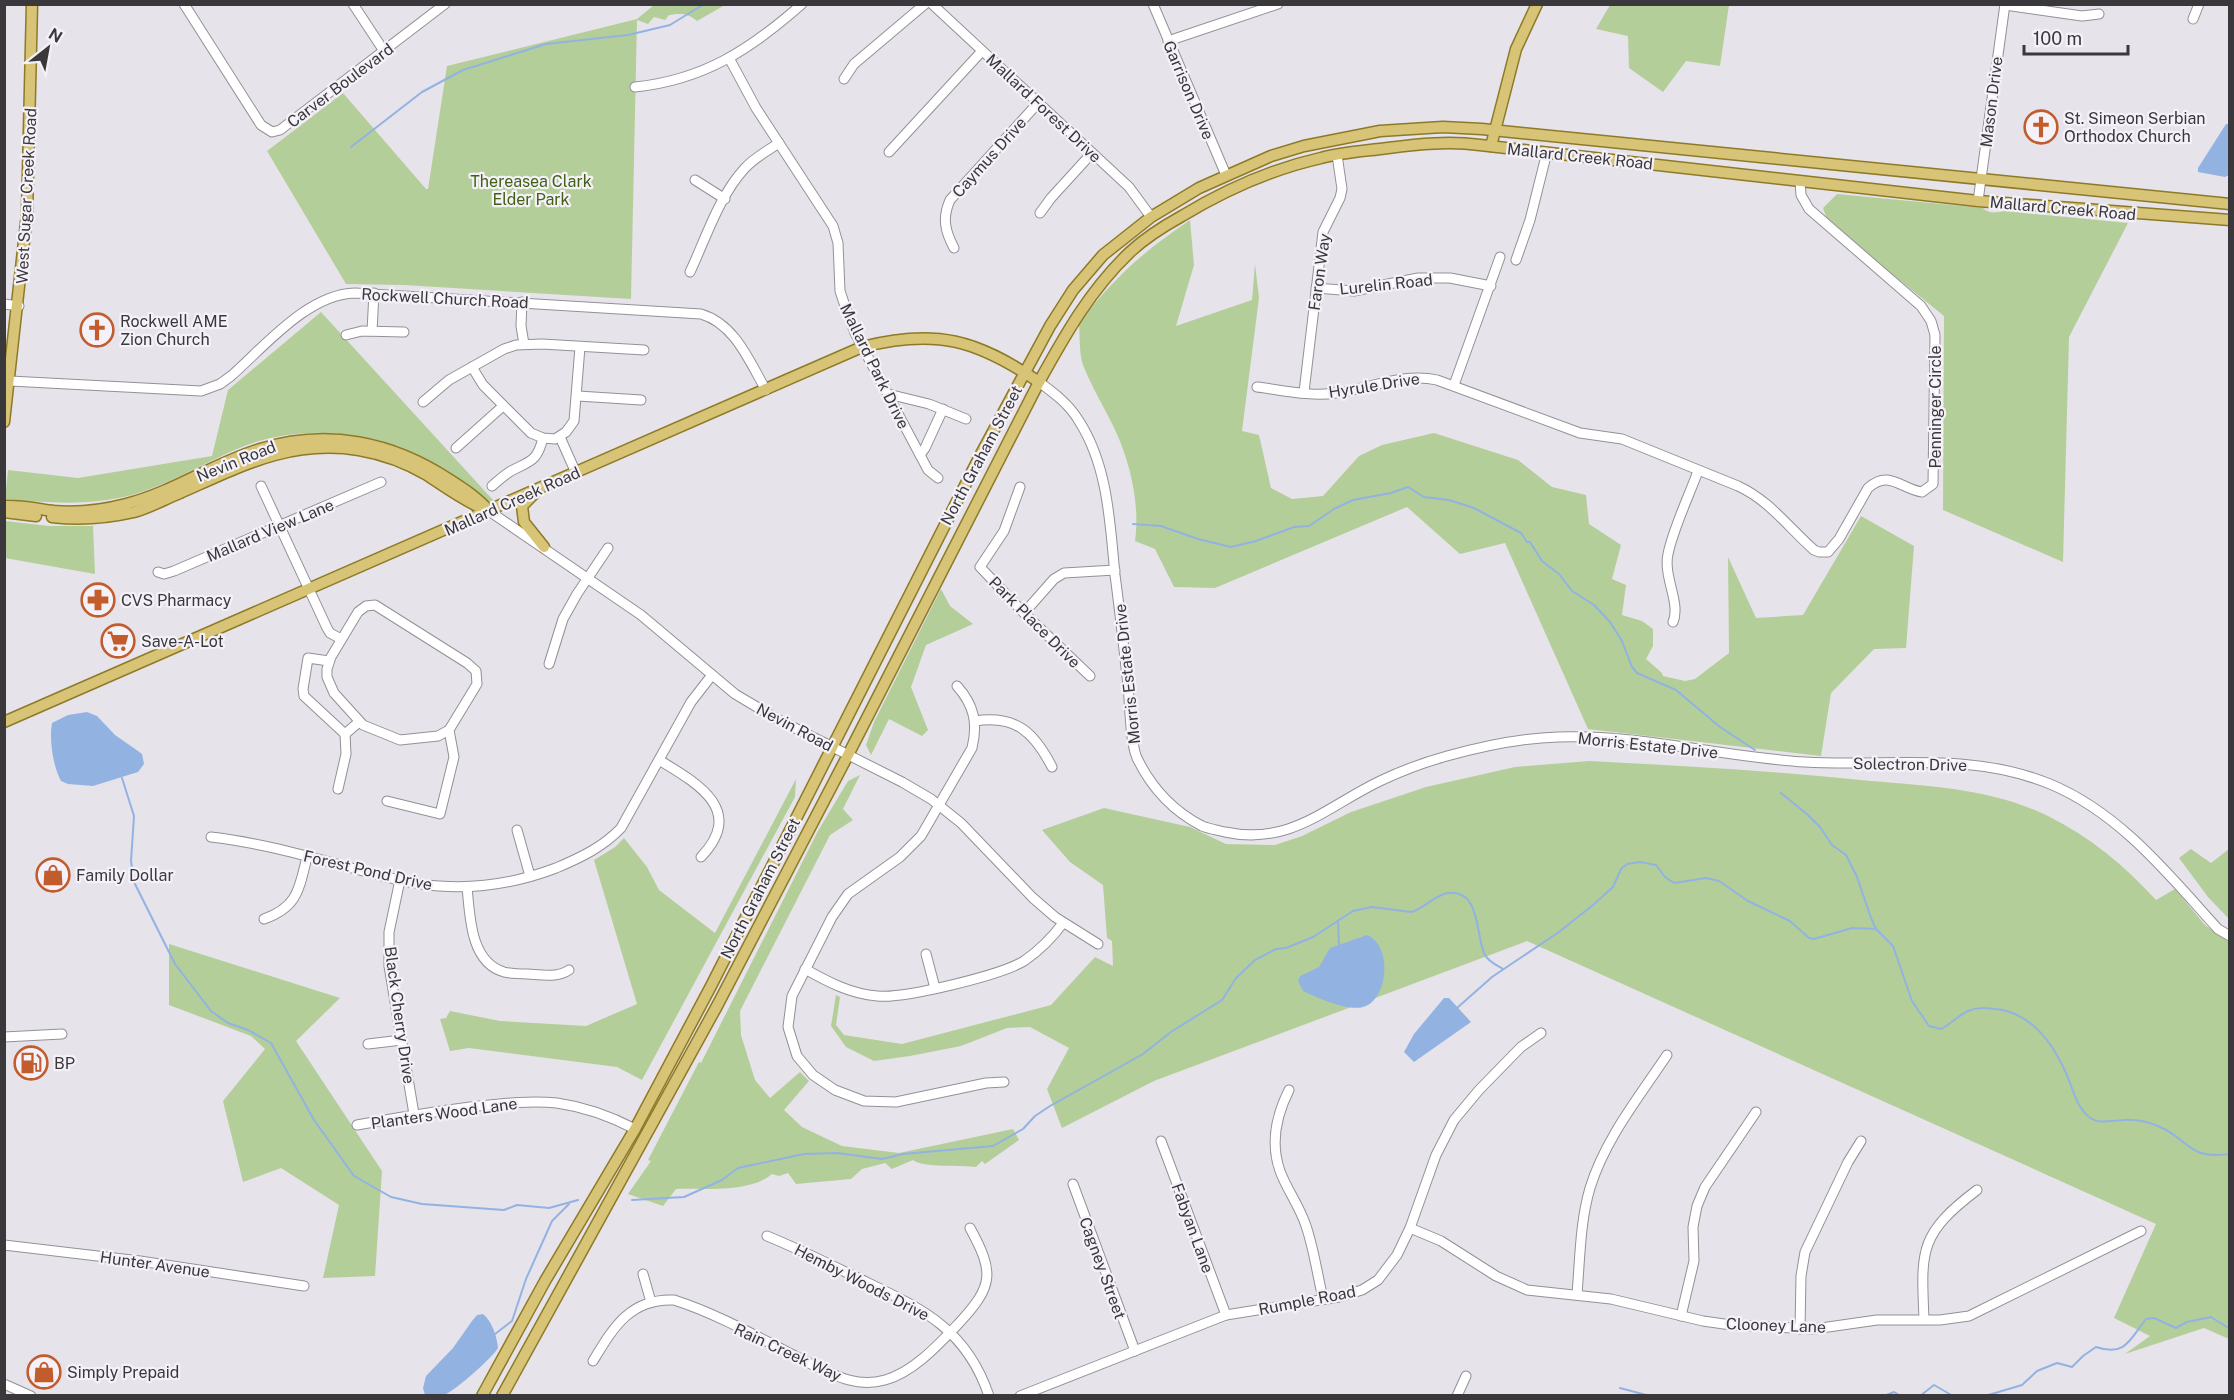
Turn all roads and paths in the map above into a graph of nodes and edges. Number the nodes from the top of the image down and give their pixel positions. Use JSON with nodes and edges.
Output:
{"nodes":[{"id":1,"x":32,"y":4,"type":"edge"},
{"id":2,"x":184,"y":4,"type":"edge"},
{"id":3,"x":352,"y":4,"type":"edge"},
{"id":4,"x":445,"y":4,"type":"edge"},
{"id":5,"x":802,"y":4,"type":"edge"},
{"id":6,"x":925,"y":4,"type":"edge"},
{"id":7,"x":932,"y":4,"type":"edge"},
{"id":8,"x":1153,"y":4,"type":"edge"},
{"id":9,"x":1278,"y":4,"type":"edge"},
{"id":10,"x":1537,"y":4,"type":"edge"},
{"id":11,"x":2199,"y":4,"type":"edge"},
{"id":12,"x":2005,"y":5,"type":"edge"},
{"id":13,"x":2099,"y":14,"type":"dead end"},
{"id":14,"x":2193,"y":19,"type":"dead end"},
{"id":15,"x":1168,"y":41,"type":"junction"},
{"id":16,"x":384,"y":51,"type":"junction"},
{"id":17,"x":982,"y":51,"type":"junction"},
{"id":18,"x":729,"y":58,"type":"junction"},
{"id":19,"x":844,"y":79,"type":"dead end"},
{"id":20,"x":635,"y":87,"type":"dead end"},
{"id":21,"x":1038,"y":103,"type":"junction"},
{"id":22,"x":1495,"y":130,"type":"junction"},
{"id":23,"x":779,"y":143,"type":"junction"},
{"id":24,"x":1491,"y":146,"type":"junction"},
{"id":25,"x":889,"y":152,"type":"dead end"},
{"id":26,"x":1547,"y":152,"type":"junction"},
{"id":27,"x":1092,"y":153,"type":"junction"},
{"id":28,"x":1337,"y":155,"type":"junction"},
{"id":29,"x":1226,"y":175,"type":"junction"},
{"id":30,"x":1981,"y":179,"type":"junction"},
{"id":31,"x":695,"y":180,"type":"dead end"},
{"id":32,"x":1800,"y":181,"type":"junction"},
{"id":33,"x":725,"y":199,"type":"junction"},
{"id":34,"x":1978,"y":201,"type":"junction"},
{"id":35,"x":2229,"y":204,"type":"edge"},
{"id":36,"x":1040,"y":213,"type":"dead end"},
{"id":37,"x":1151,"y":217,"type":"junction"},
{"id":38,"x":2229,"y":220,"type":"edge"},
{"id":39,"x":954,"y":249,"type":"dead end"},
{"id":40,"x":1500,"y":257,"type":"dead end"},
{"id":41,"x":1516,"y":260,"type":"dead end"},
{"id":42,"x":690,"y":272,"type":"dead end"},
{"id":43,"x":1491,"y":285,"type":"junction"},
{"id":44,"x":1316,"y":288,"type":"junction"},
{"id":45,"x":374,"y":294,"type":"junction"},
{"id":46,"x":522,"y":302,"type":"junction"},
{"id":47,"x":4,"y":304,"type":"edge"},
{"id":48,"x":19,"y":306,"type":"junction"},
{"id":49,"x":372,"y":331,"type":"junction"},
{"id":50,"x":404,"y":332,"type":"dead end"},
{"id":51,"x":346,"y":335,"type":"dead end"},
{"id":52,"x":524,"y":344,"type":"junction"},
{"id":53,"x":862,"y":346,"type":"junction"},
{"id":54,"x":580,"y":347,"type":"junction"},
{"id":55,"x":644,"y":350,"type":"dead end"},
{"id":56,"x":472,"y":367,"type":"junction"},
{"id":57,"x":1025,"y":373,"type":"junction"},
{"id":58,"x":10,"y":381,"type":"junction"},
{"id":59,"x":1039,"y":382,"type":"junction"},
{"id":60,"x":1454,"y":385,"type":"junction"},
{"id":61,"x":1257,"y":387,"type":"dead end"},
{"id":62,"x":766,"y":390,"type":"junction"},
{"id":63,"x":1304,"y":392,"type":"junction"},
{"id":64,"x":888,"y":394,"type":"junction"},
{"id":65,"x":578,"y":396,"type":"junction"},
{"id":66,"x":641,"y":400,"type":"dead end"},
{"id":67,"x":423,"y":402,"type":"dead end"},
{"id":68,"x":503,"y":406,"type":"junction"},
{"id":69,"x":943,"y":409,"type":"junction"},
{"id":70,"x":966,"y":419,"type":"dead end"},
{"id":71,"x":4,"y":422,"type":"edge"},
{"id":72,"x":560,"y":437,"type":"junction"},
{"id":73,"x":543,"y":438,"type":"junction"},
{"id":74,"x":456,"y":448,"type":"dead end"},
{"id":75,"x":920,"y":455,"type":"junction"},
{"id":76,"x":1698,"y":471,"type":"junction"},
{"id":77,"x":576,"y":473,"type":"junction"},
{"id":78,"x":938,"y":478,"type":"dead end"},
{"id":79,"x":381,"y":482,"type":"dead end"},
{"id":80,"x":261,"y":486,"type":"dead end"},
{"id":81,"x":492,"y":486,"type":"dead end"},
{"id":82,"x":541,"y":488,"type":"junction"},
{"id":83,"x":1020,"y":488,"type":"dead end"},
{"id":84,"x":452,"y":492,"type":"junction"},
{"id":85,"x":4,"y":506,"type":"edge"},
{"id":86,"x":489,"y":511,"type":"junction"},
{"id":87,"x":4,"y":512,"type":"edge"},
{"id":88,"x":461,"y":523,"type":"junction"},
{"id":89,"x":280,"y":526,"type":"junction"},
{"id":90,"x":544,"y":547,"type":"junction"},
{"id":91,"x":609,"y":548,"type":"dead end"},
{"id":92,"x":1115,"y":570,"type":"junction"},
{"id":93,"x":158,"y":572,"type":"dead end"},
{"id":94,"x":588,"y":578,"type":"junction"},
{"id":95,"x":309,"y":591,"type":"junction"},
{"id":96,"x":1024,"y":613,"type":"junction"},
{"id":97,"x":1673,"y":622,"type":"dead end"},
{"id":98,"x":341,"y":639,"type":"junction"},
{"id":99,"x":329,"y":661,"type":"junction"},
{"id":100,"x":549,"y":664,"type":"dead end"},
{"id":101,"x":712,"y":675,"type":"junction"},
{"id":102,"x":1090,"y":676,"type":"dead end"},
{"id":103,"x":957,"y":686,"type":"dead end"},
{"id":104,"x":82,"y":688,"type":"junction"},
{"id":105,"x":4,"y":715,"type":"edge"},
{"id":106,"x":975,"y":721,"type":"junction"},
{"id":107,"x":4,"y":722,"type":"edge"},
{"id":108,"x":359,"y":722,"type":"junction"},
{"id":109,"x":449,"y":730,"type":"junction"},
{"id":110,"x":345,"y":735,"type":"junction"},
{"id":111,"x":832,"y":747,"type":"junction"},
{"id":112,"x":848,"y":755,"type":"junction"},
{"id":113,"x":659,"y":760,"type":"junction"},
{"id":114,"x":1782,"y":761,"type":"joint"},
{"id":115,"x":1052,"y":767,"type":"dead end"},
{"id":116,"x":338,"y":789,"type":"dead end"},
{"id":117,"x":387,"y":801,"type":"dead end"},
{"id":118,"x":939,"y":806,"type":"junction"},
{"id":119,"x":517,"y":830,"type":"dead end"},
{"id":120,"x":211,"y":837,"type":"dead end"},
{"id":121,"x":307,"y":857,"type":"junction"},
{"id":122,"x":701,"y":857,"type":"dead end"},
{"id":123,"x":530,"y":876,"type":"junction"},
{"id":124,"x":400,"y":880,"type":"junction"},
{"id":125,"x":467,"y":887,"type":"junction"},
{"id":126,"x":264,"y":919,"type":"dead end"},
{"id":127,"x":1064,"y":923,"type":"junction"},
{"id":128,"x":2229,"y":936,"type":"edge"},
{"id":129,"x":1098,"y":944,"type":"dead end"},
{"id":130,"x":926,"y":954,"type":"dead end"},
{"id":131,"x":805,"y":969,"type":"junction"},
{"id":132,"x":569,"y":970,"type":"dead end"},
{"id":133,"x":935,"y":988,"type":"junction"},
{"id":134,"x":1541,"y":1033,"type":"dead end"},
{"id":135,"x":62,"y":1034,"type":"dead end"},
{"id":136,"x":4,"y":1037,"type":"edge"},
{"id":137,"x":402,"y":1040,"type":"junction"},
{"id":138,"x":368,"y":1044,"type":"dead end"},
{"id":139,"x":1667,"y":1055,"type":"dead end"},
{"id":140,"x":1004,"y":1082,"type":"dead end"},
{"id":141,"x":1289,"y":1090,"type":"dead end"},
{"id":142,"x":1756,"y":1112,"type":"dead end"},
{"id":143,"x":414,"y":1114,"type":"junction"},
{"id":144,"x":357,"y":1125,"type":"dead end"},
{"id":145,"x":635,"y":1129,"type":"junction"},
{"id":146,"x":1161,"y":1141,"type":"dead end"},
{"id":147,"x":1861,"y":1141,"type":"dead end"},
{"id":148,"x":1073,"y":1184,"type":"dead end"},
{"id":149,"x":1977,"y":1190,"type":"dead end"},
{"id":150,"x":970,"y":1228,"type":"dead end"},
{"id":151,"x":1410,"y":1228,"type":"junction"},
{"id":152,"x":2141,"y":1231,"type":"dead end"},
{"id":153,"x":767,"y":1236,"type":"dead end"},
{"id":154,"x":4,"y":1245,"type":"edge"},
{"id":155,"x":643,"y":1274,"type":"dead end"},
{"id":156,"x":304,"y":1286,"type":"dead end"},
{"id":157,"x":1577,"y":1294,"type":"junction"},
{"id":158,"x":1323,"y":1298,"type":"junction"},
{"id":159,"x":651,"y":1302,"type":"junction"},
{"id":160,"x":1226,"y":1315,"type":"junction"},
{"id":161,"x":1681,"y":1316,"type":"junction"},
{"id":162,"x":1924,"y":1319,"type":"junction"},
{"id":163,"x":1800,"y":1329,"type":"junction"},
{"id":164,"x":950,"y":1332,"type":"junction"},
{"id":165,"x":1135,"y":1351,"type":"junction"},
{"id":166,"x":592,"y":1361,"type":"dead end"},
{"id":167,"x":1466,"y":1376,"type":"dead end"},
{"id":168,"x":4,"y":1384,"type":"edge"},
{"id":169,"x":31,"y":1395,"type":"edge"},
{"id":170,"x":482,"y":1395,"type":"edge"},
{"id":171,"x":502,"y":1395,"type":"edge"},
{"id":172,"x":989,"y":1395,"type":"edge"},
{"id":173,"x":1020,"y":1395,"type":"edge"},
{"id":174,"x":1456,"y":1395,"type":"edge"}],
"edges":[{"from":1,"to":48,"type":"main road","name":"West Sugar Creek Road"},
{"from":2,"to":16,"type":"street","name":"Carver Boulevard"},
{"from":3,"to":16,"type":"street"},
{"from":4,"to":16,"type":"street","name":"Carver Boulevard"},
{"from":5,"to":18,"type":"street"},
{"from":6,"to":19,"type":"street"},
{"from":7,"to":17,"type":"street","name":"Mallard Forest Drive"},
{"from":8,"to":15,"type":"street","name":"Garrison Drive"},
{"from":9,"to":15,"type":"street"},
{"from":10,"to":22,"type":"main road"},
{"from":11,"to":14,"type":"street"},
{"from":12,"to":13,"type":"street"},
{"from":12,"to":30,"type":"street","name":"Mason Drive"},
{"from":15,"to":29,"type":"street","name":"Garrison Drive"},
{"from":17,"to":21,"type":"street","name":"Mallard Forest Drive"},
{"from":17,"to":25,"type":"street"},
{"from":18,"to":20,"type":"street"},
{"from":18,"to":23,"type":"street","name":"Mallard Park Drive"},
{"from":21,"to":27,"type":"street","name":"Mallard Forest Drive"},
{"from":21,"to":39,"type":"street","name":"Caymus Drive"},
{"from":22,"to":24,"type":"main road"},
{"from":22,"to":29,"type":"main road","name":"Mallard Creek Road"},
{"from":22,"to":30,"type":"main road","name":"Mallard Creek Road"},
{"from":23,"to":33,"type":"street"},
{"from":23,"to":53,"type":"street","name":"Mallard Park Drive"},
{"from":24,"to":26,"type":"main road","name":"Mallard Creek Road"},
{"from":24,"to":28,"type":"main road","name":"Mallard Creek Road"},
{"from":26,"to":32,"type":"main road","name":"Mallard Creek Road"},
{"from":26,"to":41,"type":"street"},
{"from":27,"to":36,"type":"street"},
{"from":27,"to":37,"type":"street","name":"Mallard Forest Drive"},
{"from":28,"to":44,"type":"street","name":"Faron Way"},
{"from":28,"to":59,"type":"main road","name":"Mallard Creek Road"},
{"from":29,"to":37,"type":"main road","name":"Mallard Creek Road"},
{"from":30,"to":34,"type":"street","name":"Mason Drive"},
{"from":30,"to":35,"type":"main road","name":"Mallard Creek Road"},
{"from":31,"to":33,"type":"street"},
{"from":32,"to":34,"type":"main road","name":"Mallard Creek Road"},
{"from":32,"to":76,"type":"street","name":"Penninger Circle"},
{"from":33,"to":42,"type":"street"},
{"from":34,"to":38,"type":"main road","name":"Mallard Creek Road"},
{"from":37,"to":57,"type":"main road","name":"Mallard Creek Road"},
{"from":40,"to":43,"type":"street"},
{"from":43,"to":44,"type":"street","name":"Lurelin Road"},
{"from":43,"to":60,"type":"street"},
{"from":44,"to":63,"type":"street","name":"Faron Way"},
{"from":45,"to":46,"type":"street","name":"Rockwell Church Road"},
{"from":45,"to":49,"type":"street"},
{"from":45,"to":58,"type":"street","name":"Rockwell Church Road"},
{"from":46,"to":52,"type":"street"},
{"from":46,"to":62,"type":"street","name":"Rockwell Church Road"},
{"from":47,"to":48,"type":"street"},
{"from":48,"to":58,"type":"main road","name":"West Sugar Creek Road"},
{"from":49,"to":50,"type":"street"},
{"from":49,"to":51,"type":"street"},
{"from":52,"to":54,"type":"street"},
{"from":52,"to":56,"type":"street"},
{"from":53,"to":57,"type":"main road","name":"Mallard Creek Road"},
{"from":53,"to":62,"type":"main road","name":"Mallard Creek Road"},
{"from":53,"to":64,"type":"street","name":"Mallard Park Drive"},
{"from":54,"to":55,"type":"street"},
{"from":54,"to":65,"type":"street"},
{"from":56,"to":67,"type":"street"},
{"from":56,"to":68,"type":"street"},
{"from":57,"to":59,"type":"main road","name":"Mallard Creek Road"},
{"from":57,"to":111,"type":"main road","name":"North Graham Street"},
{"from":58,"to":71,"type":"main road","name":"West Sugar Creek Road"},
{"from":59,"to":92,"type":"street","name":"Morris Estate Drive"},
{"from":59,"to":112,"type":"main road","name":"North Graham Street"},
{"from":60,"to":63,"type":"street","name":"Hyrule Drive"},
{"from":60,"to":76,"type":"street","name":"Penninger Circle"},
{"from":61,"to":63,"type":"street","name":"Hyrule Drive"},
{"from":62,"to":77,"type":"main road","name":"Mallard Creek Road"},
{"from":64,"to":69,"type":"street"},
{"from":64,"to":75,"type":"street","name":"Mallard Park Drive"},
{"from":65,"to":66,"type":"street"},
{"from":65,"to":72,"type":"street"},
{"from":68,"to":73,"type":"street"},
{"from":68,"to":74,"type":"street"},
{"from":69,"to":70,"type":"street"},
{"from":69,"to":75,"type":"street"},
{"from":72,"to":73,"type":"street"},
{"from":72,"to":77,"type":"street"},
{"from":73,"to":81,"type":"street"},
{"from":75,"to":78,"type":"street","name":"Mallard Park Drive"},
{"from":76,"to":97,"type":"street"},
{"from":77,"to":82,"type":"main road","name":"Mallard Creek Road"},
{"from":79,"to":89,"type":"street","name":"Mallard View Lane"},
{"from":80,"to":89,"type":"street"},
{"from":82,"to":86,"type":"main road","name":"Mallard Creek Road"},
{"from":82,"to":90,"type":"main road"},
{"from":83,"to":96,"type":"street","name":"Park Place Drive"},
{"from":84,"to":86,"type":"main road","name":"Nevin Road"},
{"from":84,"to":87,"type":"main road","name":"Nevin Road"},
{"from":84,"to":88,"type":"main road"},
{"from":85,"to":86,"type":"main road","name":"Nevin Road"},
{"from":86,"to":88,"type":"main road","name":"Mallard Creek Road"},
{"from":86,"to":90,"type":"street","name":"Nevin Road"},
{"from":88,"to":95,"type":"main road","name":"Mallard Creek Road"},
{"from":89,"to":93,"type":"street","name":"Mallard View Lane"},
{"from":89,"to":95,"type":"street"},
{"from":90,"to":94,"type":"street","name":"Nevin Road"},
{"from":91,"to":94,"type":"street"},
{"from":92,"to":96,"type":"street"},
{"from":92,"to":114,"type":"street","name":"Morris Estate Drive"},
{"from":94,"to":100,"type":"street"},
{"from":94,"to":101,"type":"street","name":"Nevin Road"},
{"from":95,"to":98,"type":"street"},
{"from":95,"to":104,"type":"main road","name":"Mallard Creek Road"},
{"from":96,"to":102,"type":"street","name":"Park Place Drive"},
{"from":98,"to":99,"type":"street"},
{"from":98,"to":109,"type":"street"},
{"from":99,"to":108,"type":"street"},
{"from":99,"to":110,"type":"street"},
{"from":101,"to":111,"type":"street","name":"Nevin Road"},
{"from":101,"to":113,"type":"street","name":"Forest Pond Drive"},
{"from":103,"to":106,"type":"street"},
{"from":104,"to":105,"type":"main road"},
{"from":104,"to":107,"type":"main road","name":"Mallard Creek Road"},
{"from":106,"to":115,"type":"street"},
{"from":106,"to":118,"type":"street"},
{"from":108,"to":109,"type":"street"},
{"from":108,"to":110,"type":"street"},
{"from":109,"to":117,"type":"street"},
{"from":110,"to":116,"type":"street"},
{"from":111,"to":112,"type":"street","name":"Nevin Road"},
{"from":111,"to":145,"type":"main road","name":"North Graham Street"},
{"from":112,"to":118,"type":"street","name":"Nevin Road"},
{"from":112,"to":171,"type":"main road","name":"North Graham Street"},
{"from":113,"to":122,"type":"street"},
{"from":113,"to":123,"type":"street","name":"Forest Pond Drive"},
{"from":114,"to":128,"type":"street","name":"Solectron Drive"},
{"from":118,"to":127,"type":"street","name":"Nevin Road"},
{"from":118,"to":131,"type":"street"},
{"from":119,"to":123,"type":"street"},
{"from":120,"to":121,"type":"street","name":"Forest Pond Drive"},
{"from":121,"to":124,"type":"street","name":"Forest Pond Drive"},
{"from":121,"to":126,"type":"street"},
{"from":123,"to":125,"type":"street","name":"Forest Pond Drive"},
{"from":124,"to":125,"type":"street","name":"Forest Pond Drive"},
{"from":124,"to":137,"type":"street","name":"Black Cherry Drive"},
{"from":125,"to":132,"type":"street"},
{"from":127,"to":129,"type":"street","name":"Nevin Road"},
{"from":127,"to":133,"type":"street"},
{"from":130,"to":133,"type":"street"},
{"from":131,"to":133,"type":"street"},
{"from":131,"to":140,"type":"street"},
{"from":134,"to":151,"type":"street","name":"Rumple Road"},
{"from":135,"to":136,"type":"street"},
{"from":137,"to":138,"type":"street"},
{"from":137,"to":143,"type":"street","name":"Black Cherry Drive"},
{"from":139,"to":157,"type":"street"},
{"from":141,"to":158,"type":"street"},
{"from":142,"to":161,"type":"street"},
{"from":143,"to":144,"type":"street","name":"Planters Wood Lane"},
{"from":143,"to":145,"type":"street","name":"Planters Wood Lane"},
{"from":145,"to":170,"type":"main road","name":"North Graham Street"},
{"from":146,"to":160,"type":"street","name":"Fabyan Lane"},
{"from":147,"to":163,"type":"street"},
{"from":148,"to":165,"type":"street","name":"Cagney Street"},
{"from":149,"to":162,"type":"street"},
{"from":150,"to":164,"type":"street","name":"Rain Creek Way"},
{"from":151,"to":157,"type":"street","name":"Clooney Lane"},
{"from":151,"to":158,"type":"street","name":"Rumple Road"},
{"from":152,"to":162,"type":"street","name":"Clooney Lane"},
{"from":153,"to":164,"type":"street","name":"Hemby Woods Drive"},
{"from":154,"to":156,"type":"street","name":"Hunter Avenue"},
{"from":155,"to":159,"type":"street"},
{"from":157,"to":161,"type":"street","name":"Clooney Lane"},
{"from":158,"to":160,"type":"street","name":"Rumple Road"},
{"from":159,"to":164,"type":"street","name":"Rain Creek Way"},
{"from":159,"to":166,"type":"street","name":"Rain Creek Way"},
{"from":160,"to":165,"type":"street","name":"Rumple Road"},
{"from":161,"to":163,"type":"street","name":"Clooney Lane"},
{"from":162,"to":163,"type":"street","name":"Clooney Lane"},
{"from":164,"to":172,"type":"street","name":"Hemby Woods Drive"},
{"from":165,"to":173,"type":"street","name":"Rumple Road"},
{"from":167,"to":174,"type":"street"},
{"from":168,"to":169,"type":"street"}]}
